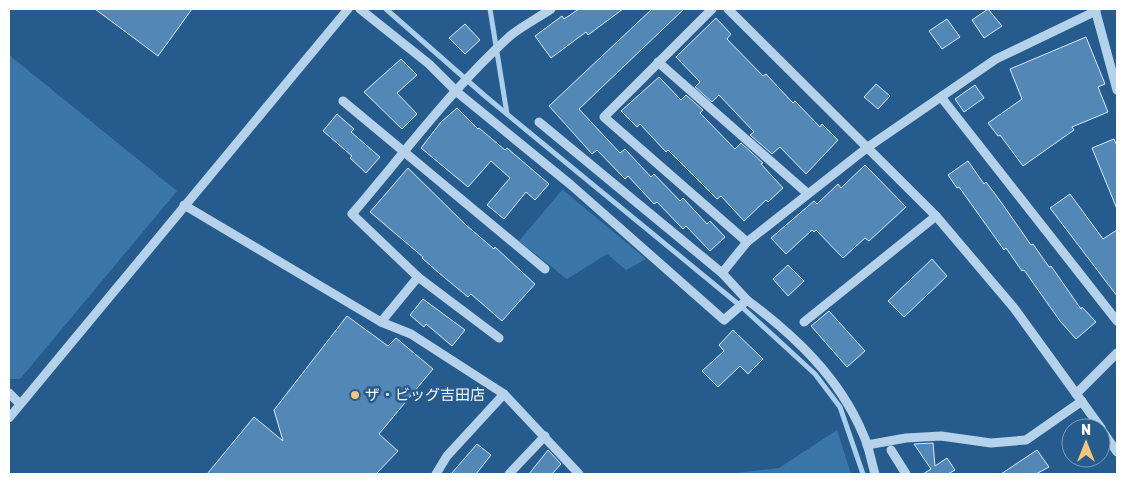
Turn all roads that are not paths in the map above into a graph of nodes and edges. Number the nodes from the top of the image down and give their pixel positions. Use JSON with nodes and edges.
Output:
{"nodes":[{"id":1,"x":348,"y":9,"type":"edge"},
{"id":2,"x":360,"y":9,"type":"edge"},
{"id":3,"x":551,"y":9,"type":"edge"},
{"id":4,"x":712,"y":9,"type":"edge"},
{"id":5,"x":728,"y":9,"type":"edge"},
{"id":6,"x":1096,"y":10,"type":"edge"},
{"id":7,"x":658,"y":62,"type":"junction"},
{"id":8,"x":458,"y":90,"type":"junction"},
{"id":9,"x":1117,"y":90,"type":"edge"},
{"id":10,"x":941,"y":97,"type":"junction"},
{"id":11,"x":343,"y":101,"type":"dead end"},
{"id":12,"x":538,"y":122,"type":"dead end"},
{"id":13,"x":868,"y":147,"type":"junction"},
{"id":14,"x":404,"y":153,"type":"junction"},
{"id":15,"x":807,"y":193,"type":"junction"},
{"id":16,"x":184,"y":205,"type":"junction"},
{"id":17,"x":936,"y":216,"type":"junction"},
{"id":18,"x":747,"y":242,"type":"junction"},
{"id":19,"x":545,"y":269,"type":"dead end"},
{"id":20,"x":722,"y":274,"type":"junction"},
{"id":21,"x":418,"y":277,"type":"junction"},
{"id":22,"x":747,"y":300,"type":"junction"},
{"id":23,"x":1117,"y":321,"type":"edge"},
{"id":24,"x":381,"y":322,"type":"junction"},
{"id":25,"x":804,"y":322,"type":"dead end"},
{"id":26,"x":499,"y":338,"type":"dead end"},
{"id":27,"x":1117,"y":353,"type":"edge"},
{"id":28,"x":9,"y":394,"type":"edge"},
{"id":29,"x":504,"y":394,"type":"junction"},
{"id":30,"x":1079,"y":397,"type":"junction"},
{"id":31,"x":20,"y":404,"type":"junction"},
{"id":32,"x":9,"y":418,"type":"edge"},
{"id":33,"x":1094,"y":418,"type":"edge"},
{"id":34,"x":545,"y":436,"type":"junction"},
{"id":35,"x":867,"y":445,"type":"junction"},
{"id":36,"x":891,"y":450,"type":"dead end"},
{"id":37,"x":436,"y":474,"type":"edge"},
{"id":38,"x":510,"y":474,"type":"edge"},
{"id":39,"x":579,"y":474,"type":"edge"},
{"id":40,"x":875,"y":474,"type":"edge"},
{"id":41,"x":906,"y":474,"type":"edge"}],
"edges":[{"from":1,"to":16,"type":"street"},
{"from":2,"to":8,"type":"street"},
{"from":3,"to":8,"type":"street"},
{"from":4,"to":7,"type":"street"},
{"from":5,"to":13,"type":"street"},
{"from":6,"to":9,"type":"street"},
{"from":6,"to":10,"type":"street"},
{"from":7,"to":15,"type":"street"},
{"from":7,"to":18,"type":"street"},
{"from":8,"to":14,"type":"street"},
{"from":8,"to":22,"type":"street"},
{"from":10,"to":13,"type":"street"},
{"from":10,"to":23,"type":"street"},
{"from":11,"to":14,"type":"street"},
{"from":12,"to":20,"type":"street"},
{"from":13,"to":15,"type":"street"},
{"from":13,"to":17,"type":"street"},
{"from":14,"to":19,"type":"street"},
{"from":14,"to":21,"type":"street"},
{"from":15,"to":18,"type":"street"},
{"from":16,"to":24,"type":"street"},
{"from":16,"to":31,"type":"street"},
{"from":17,"to":25,"type":"street"},
{"from":17,"to":30,"type":"street"},
{"from":18,"to":20,"type":"street"},
{"from":20,"to":22,"type":"street"},
{"from":21,"to":24,"type":"street"},
{"from":21,"to":26,"type":"street"},
{"from":22,"to":35,"type":"street"},
{"from":24,"to":29,"type":"street"},
{"from":27,"to":30,"type":"street"},
{"from":28,"to":31,"type":"street"},
{"from":29,"to":34,"type":"street"},
{"from":29,"to":37,"type":"street"},
{"from":30,"to":33,"type":"street"},
{"from":30,"to":35,"type":"street"},
{"from":31,"to":32,"type":"street"},
{"from":34,"to":38,"type":"street"},
{"from":34,"to":39,"type":"street"},
{"from":35,"to":40,"type":"street"},
{"from":36,"to":41,"type":"street"}]}
